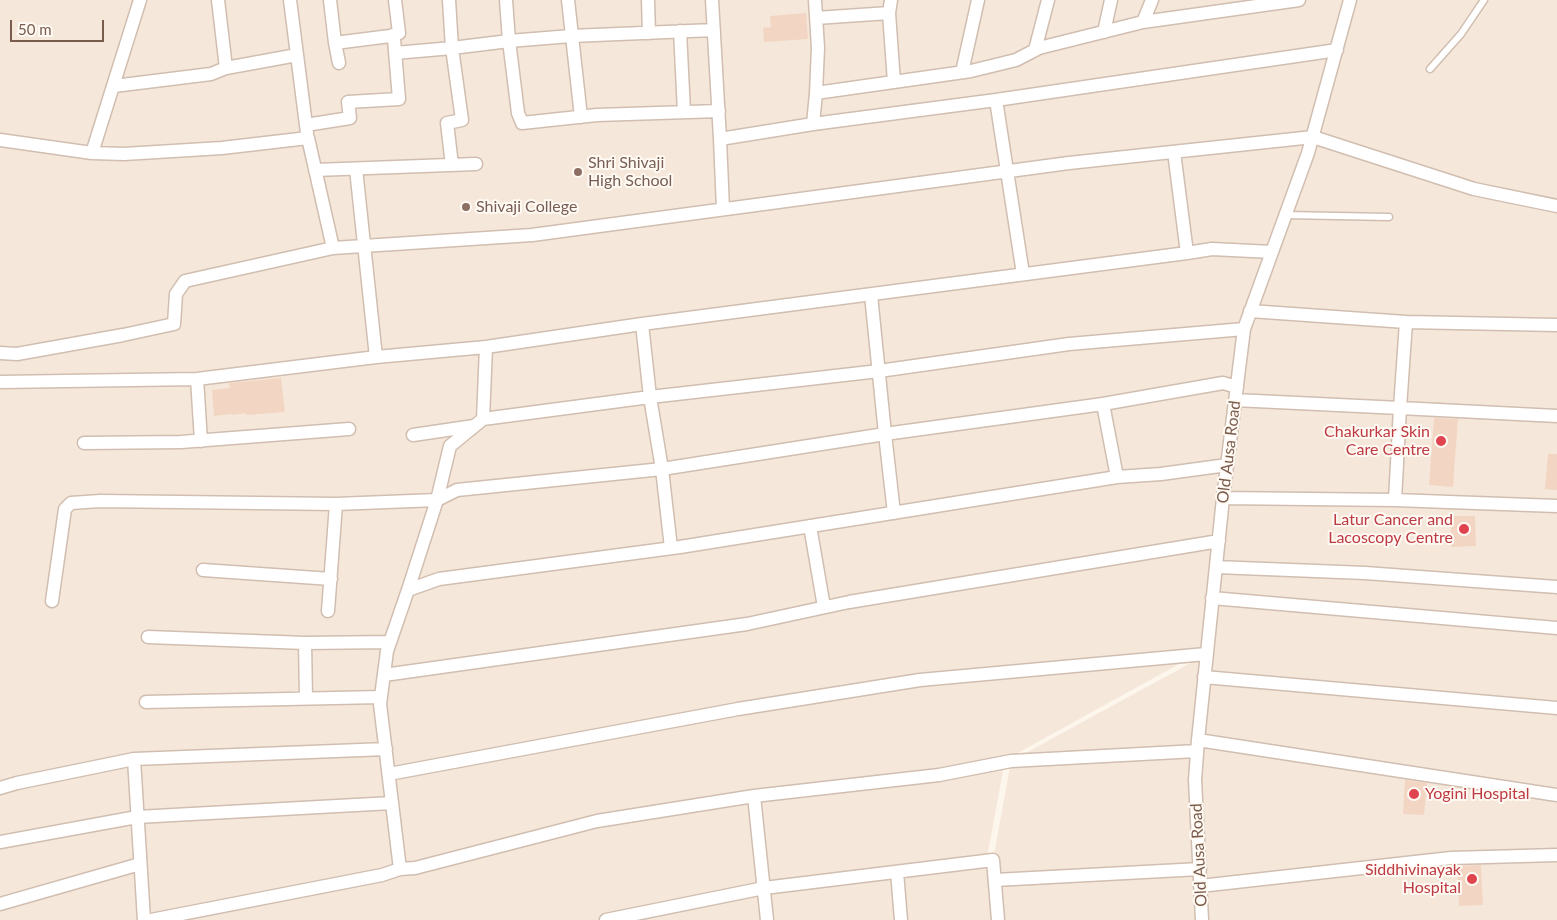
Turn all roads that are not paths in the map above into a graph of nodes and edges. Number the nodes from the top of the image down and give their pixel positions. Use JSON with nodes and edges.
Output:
{"nodes":[{"id":1,"x":140,"y":0,"type":"edge"},
{"id":2,"x":218,"y":0,"type":"edge"},
{"id":3,"x":290,"y":0,"type":"edge"},
{"id":4,"x":330,"y":0,"type":"edge"},
{"id":5,"x":395,"y":0,"type":"edge"},
{"id":6,"x":449,"y":0,"type":"edge"},
{"id":7,"x":506,"y":0,"type":"edge"},
{"id":8,"x":568,"y":0,"type":"edge"},
{"id":9,"x":648,"y":0,"type":"edge"},
{"id":10,"x":712,"y":0,"type":"edge"},
{"id":11,"x":815,"y":0,"type":"edge"},
{"id":12,"x":891,"y":0,"type":"edge"},
{"id":13,"x":978,"y":0,"type":"edge"},
{"id":14,"x":1048,"y":0,"type":"edge"},
{"id":15,"x":1111,"y":0,"type":"edge"},
{"id":16,"x":1152,"y":0,"type":"edge"},
{"id":17,"x":1299,"y":0,"type":"edge"},
{"id":18,"x":1350,"y":0,"type":"edge"},
{"id":19,"x":1484,"y":0,"type":"edge"},
{"id":20,"x":889,"y":13,"type":"junction"},
{"id":21,"x":816,"y":18,"type":"junction"},
{"id":22,"x":1143,"y":22,"type":"junction"},
{"id":23,"x":714,"y":30,"type":"junction"},
{"id":24,"x":680,"y":31,"type":"junction"},
{"id":25,"x":1104,"y":32,"type":"junction"},
{"id":26,"x":649,"y":33,"type":"junction"},
{"id":27,"x":390,"y":36,"type":"junction"},
{"id":28,"x":571,"y":36,"type":"junction"},
{"id":29,"x":509,"y":41,"type":"junction"},
{"id":30,"x":335,"y":43,"type":"junction"},
{"id":31,"x":452,"y":48,"type":"junction"},
{"id":32,"x":1036,"y":50,"type":"junction"},
{"id":33,"x":1337,"y":50,"type":"junction"},
{"id":34,"x":395,"y":53,"type":"junction"},
{"id":35,"x":297,"y":55,"type":"junction"},
{"id":36,"x":339,"y":63,"type":"dead end"},
{"id":37,"x":226,"y":68,"type":"junction"},
{"id":38,"x":1430,"y":69,"type":"dead end"},
{"id":39,"x":962,"y":72,"type":"junction"},
{"id":40,"x":894,"y":82,"type":"junction"},
{"id":41,"x":114,"y":86,"type":"junction"},
{"id":42,"x":816,"y":93,"type":"junction"},
{"id":43,"x":996,"y":100,"type":"junction"},
{"id":44,"x":719,"y":111,"type":"junction"},
{"id":45,"x":684,"y":112,"type":"junction"},
{"id":46,"x":581,"y":117,"type":"junction"},
{"id":47,"x":813,"y":124,"type":"junction"},
{"id":48,"x":307,"y":131,"type":"junction"},
{"id":49,"x":1313,"y":137,"type":"junction"},
{"id":50,"x":720,"y":139,"type":"junction"},
{"id":51,"x":0,"y":140,"type":"edge"},
{"id":52,"x":1174,"y":152,"type":"junction"},
{"id":53,"x":92,"y":153,"type":"junction"},
{"id":54,"x":476,"y":164,"type":"dead end"},
{"id":55,"x":452,"y":165,"type":"junction"},
{"id":56,"x":356,"y":168,"type":"junction"},
{"id":57,"x":315,"y":170,"type":"junction"},
{"id":58,"x":1006,"y":172,"type":"junction"},
{"id":59,"x":1557,"y":206,"type":"edge"},
{"id":60,"x":724,"y":208,"type":"junction"},
{"id":61,"x":1286,"y":215,"type":"junction"},
{"id":62,"x":1389,"y":217,"type":"dead end"},
{"id":63,"x":365,"y":246,"type":"junction"},
{"id":64,"x":333,"y":248,"type":"junction"},
{"id":65,"x":1272,"y":252,"type":"junction"},
{"id":66,"x":1187,"y":253,"type":"junction"},
{"id":67,"x":1023,"y":274,"type":"junction"},
{"id":68,"x":870,"y":295,"type":"junction"},
{"id":69,"x":1250,"y":311,"type":"junction"},
{"id":70,"x":1406,"y":322,"type":"junction"},
{"id":71,"x":642,"y":324,"type":"junction"},
{"id":72,"x":1557,"y":325,"type":"edge"},
{"id":73,"x":1244,"y":329,"type":"junction"},
{"id":74,"x":486,"y":347,"type":"junction"},
{"id":75,"x":0,"y":353,"type":"edge"},
{"id":76,"x":376,"y":356,"type":"junction"},
{"id":77,"x":879,"y":371,"type":"junction"},
{"id":78,"x":197,"y":379,"type":"junction"},
{"id":79,"x":0,"y":382,"type":"edge"},
{"id":80,"x":1236,"y":393,"type":"junction"},
{"id":81,"x":650,"y":397,"type":"junction"},
{"id":82,"x":1103,"y":404,"type":"junction"},
{"id":83,"x":1400,"y":408,"type":"junction"},
{"id":84,"x":1557,"y":416,"type":"edge"},
{"id":85,"x":479,"y":422,"type":"junction"},
{"id":86,"x":349,"y":429,"type":"dead end"},
{"id":87,"x":885,"y":434,"type":"junction"},
{"id":88,"x":413,"y":435,"type":"dead end"},
{"id":89,"x":201,"y":441,"type":"junction"},
{"id":90,"x":84,"y":443,"type":"dead end"},
{"id":91,"x":1227,"y":465,"type":"junction"},
{"id":92,"x":662,"y":469,"type":"junction"},
{"id":93,"x":1117,"y":477,"type":"junction"},
{"id":94,"x":1223,"y":498,"type":"junction"},
{"id":95,"x":437,"y":500,"type":"junction"},
{"id":96,"x":1395,"y":500,"type":"junction"},
{"id":97,"x":336,"y":504,"type":"junction"},
{"id":98,"x":1557,"y":506,"type":"edge"},
{"id":99,"x":894,"y":513,"type":"junction"},
{"id":100,"x":810,"y":526,"type":"junction"},
{"id":101,"x":1219,"y":541,"type":"junction"},
{"id":102,"x":671,"y":548,"type":"junction"},
{"id":103,"x":1216,"y":567,"type":"junction"},
{"id":104,"x":203,"y":570,"type":"dead end"},
{"id":105,"x":331,"y":579,"type":"junction"},
{"id":106,"x":1557,"y":587,"type":"edge"},
{"id":107,"x":408,"y":590,"type":"junction"},
{"id":108,"x":1212,"y":598,"type":"junction"},
{"id":109,"x":52,"y":601,"type":"dead end"},
{"id":110,"x":824,"y":607,"type":"junction"},
{"id":111,"x":328,"y":611,"type":"dead end"},
{"id":112,"x":1557,"y":628,"type":"edge"},
{"id":113,"x":148,"y":637,"type":"dead end"},
{"id":114,"x":390,"y":642,"type":"junction"},
{"id":115,"x":304,"y":643,"type":"junction"},
{"id":116,"x":1206,"y":654,"type":"junction"},
{"id":117,"x":384,"y":675,"type":"junction"},
{"id":118,"x":1204,"y":677,"type":"junction"},
{"id":119,"x":382,"y":697,"type":"junction"},
{"id":120,"x":306,"y":698,"type":"junction"},
{"id":121,"x":146,"y":702,"type":"dead end"},
{"id":122,"x":1557,"y":708,"type":"edge"},
{"id":123,"x":1198,"y":746,"type":"junction"},
{"id":124,"x":386,"y":749,"type":"junction"},
{"id":125,"x":134,"y":759,"type":"junction"},
{"id":126,"x":389,"y":774,"type":"junction"},
{"id":127,"x":0,"y":788,"type":"edge"},
{"id":128,"x":1557,"y":795,"type":"edge"},
{"id":129,"x":754,"y":796,"type":"junction"},
{"id":130,"x":392,"y":803,"type":"junction"},
{"id":131,"x":137,"y":817,"type":"junction"},
{"id":132,"x":0,"y":842,"type":"edge"},
{"id":133,"x":1557,"y":855,"type":"edge"},
{"id":134,"x":140,"y":864,"type":"junction"},
{"id":135,"x":400,"y":869,"type":"junction"},
{"id":136,"x":1200,"y":869,"type":"junction"},
{"id":137,"x":897,"y":872,"type":"junction"},
{"id":138,"x":995,"y":880,"type":"junction"},
{"id":139,"x":1200,"y":886,"type":"junction"},
{"id":140,"x":764,"y":888,"type":"junction"},
{"id":141,"x":0,"y":904,"type":"edge"},
{"id":142,"x":144,"y":920,"type":"edge"},
{"id":143,"x":151,"y":920,"type":"edge"},
{"id":144,"x":606,"y":920,"type":"edge"},
{"id":145,"x":767,"y":920,"type":"edge"},
{"id":146,"x":901,"y":920,"type":"edge"},
{"id":147,"x":998,"y":920,"type":"edge"},
{"id":148,"x":1202,"y":920,"type":"edge"}],
"edges":[{"from":1,"to":41,"type":"street"},
{"from":2,"to":37,"type":"street"},
{"from":3,"to":35,"type":"street"},
{"from":4,"to":30,"type":"street"},
{"from":5,"to":27,"type":"street"},
{"from":6,"to":31,"type":"street"},
{"from":7,"to":29,"type":"street"},
{"from":8,"to":28,"type":"street"},
{"from":9,"to":26,"type":"street"},
{"from":10,"to":23,"type":"street"},
{"from":11,"to":21,"type":"street"},
{"from":12,"to":20,"type":"street"},
{"from":13,"to":39,"type":"street"},
{"from":14,"to":32,"type":"street"},
{"from":15,"to":25,"type":"street"},
{"from":16,"to":22,"type":"street"},
{"from":17,"to":22,"type":"street"},
{"from":18,"to":33,"type":"street","name":"Old Ausa Road"},
{"from":19,"to":38,"type":"lane"},
{"from":20,"to":21,"type":"street"},
{"from":20,"to":40,"type":"street"},
{"from":21,"to":42,"type":"street"},
{"from":22,"to":25,"type":"street"},
{"from":23,"to":24,"type":"street"},
{"from":23,"to":44,"type":"street"},
{"from":24,"to":26,"type":"street"},
{"from":24,"to":45,"type":"street"},
{"from":25,"to":32,"type":"street"},
{"from":26,"to":28,"type":"street"},
{"from":27,"to":30,"type":"street"},
{"from":27,"to":34,"type":"street"},
{"from":28,"to":29,"type":"street"},
{"from":28,"to":46,"type":"street"},
{"from":29,"to":31,"type":"street"},
{"from":29,"to":46,"type":"street"},
{"from":30,"to":36,"type":"street"},
{"from":31,"to":34,"type":"street"},
{"from":31,"to":55,"type":"street"},
{"from":32,"to":39,"type":"street"},
{"from":33,"to":43,"type":"street"},
{"from":33,"to":49,"type":"street","name":"Old Ausa Road"},
{"from":34,"to":48,"type":"street"},
{"from":35,"to":37,"type":"street"},
{"from":35,"to":48,"type":"street"},
{"from":37,"to":41,"type":"street"},
{"from":39,"to":40,"type":"street"},
{"from":40,"to":42,"type":"street"},
{"from":41,"to":53,"type":"street"},
{"from":42,"to":47,"type":"street"},
{"from":43,"to":47,"type":"street"},
{"from":43,"to":58,"type":"street"},
{"from":44,"to":45,"type":"street"},
{"from":44,"to":50,"type":"street"},
{"from":45,"to":46,"type":"street"},
{"from":47,"to":50,"type":"street"},
{"from":48,"to":53,"type":"street"},
{"from":48,"to":57,"type":"street"},
{"from":49,"to":52,"type":"street"},
{"from":49,"to":59,"type":"street"},
{"from":49,"to":61,"type":"street","name":"Old Ausa Road"},
{"from":50,"to":60,"type":"street"},
{"from":51,"to":53,"type":"street"},
{"from":52,"to":58,"type":"street"},
{"from":52,"to":66,"type":"street"},
{"from":54,"to":55,"type":"street"},
{"from":55,"to":56,"type":"street"},
{"from":56,"to":57,"type":"street"},
{"from":56,"to":63,"type":"street"},
{"from":57,"to":64,"type":"street"},
{"from":58,"to":60,"type":"street"},
{"from":58,"to":67,"type":"street"},
{"from":60,"to":63,"type":"street"},
{"from":61,"to":62,"type":"lane"},
{"from":61,"to":65,"type":"street","name":"Old Ausa Road"},
{"from":63,"to":64,"type":"street"},
{"from":63,"to":76,"type":"street"},
{"from":64,"to":75,"type":"street"},
{"from":65,"to":66,"type":"street"},
{"from":65,"to":69,"type":"street","name":"Old Ausa Road"},
{"from":66,"to":67,"type":"street"},
{"from":67,"to":68,"type":"street"},
{"from":68,"to":71,"type":"street"},
{"from":68,"to":77,"type":"street"},
{"from":69,"to":70,"type":"street"},
{"from":69,"to":73,"type":"street","name":"Old Ausa Road"},
{"from":70,"to":72,"type":"street"},
{"from":70,"to":83,"type":"street"},
{"from":71,"to":74,"type":"street"},
{"from":71,"to":81,"type":"street"},
{"from":73,"to":77,"type":"street"},
{"from":73,"to":80,"type":"street","name":"Old Ausa Road"},
{"from":74,"to":76,"type":"street"},
{"from":74,"to":85,"type":"street"},
{"from":76,"to":78,"type":"street"},
{"from":77,"to":81,"type":"street"},
{"from":77,"to":87,"type":"street"},
{"from":78,"to":79,"type":"street"},
{"from":78,"to":89,"type":"street"},
{"from":80,"to":82,"type":"street"},
{"from":80,"to":83,"type":"street"},
{"from":80,"to":91,"type":"street","name":"Old Ausa Road"},
{"from":81,"to":85,"type":"street"},
{"from":81,"to":92,"type":"street"},
{"from":82,"to":87,"type":"street"},
{"from":82,"to":93,"type":"street"},
{"from":83,"to":84,"type":"street"},
{"from":83,"to":96,"type":"street"},
{"from":85,"to":88,"type":"street"},
{"from":85,"to":95,"type":"street"},
{"from":86,"to":89,"type":"street"},
{"from":87,"to":92,"type":"street"},
{"from":87,"to":99,"type":"street"},
{"from":89,"to":90,"type":"street"},
{"from":91,"to":93,"type":"street"},
{"from":91,"to":94,"type":"street","name":"Old Ausa Road"},
{"from":92,"to":95,"type":"street"},
{"from":92,"to":102,"type":"street"},
{"from":93,"to":99,"type":"street"},
{"from":94,"to":96,"type":"street"},
{"from":94,"to":101,"type":"street","name":"Old Ausa Road"},
{"from":95,"to":97,"type":"street"},
{"from":95,"to":107,"type":"street"},
{"from":96,"to":98,"type":"street"},
{"from":97,"to":105,"type":"street"},
{"from":97,"to":109,"type":"street"},
{"from":99,"to":100,"type":"street"},
{"from":100,"to":102,"type":"street"},
{"from":100,"to":110,"type":"street"},
{"from":101,"to":103,"type":"street","name":"Old Ausa Road"},
{"from":101,"to":110,"type":"street"},
{"from":102,"to":107,"type":"street"},
{"from":103,"to":106,"type":"street"},
{"from":103,"to":108,"type":"street","name":"Old Ausa Road"},
{"from":104,"to":105,"type":"street"},
{"from":105,"to":111,"type":"street"},
{"from":107,"to":114,"type":"street"},
{"from":108,"to":112,"type":"street"},
{"from":108,"to":116,"type":"street","name":"Old Ausa Road"},
{"from":110,"to":117,"type":"street"},
{"from":113,"to":115,"type":"street"},
{"from":114,"to":115,"type":"street"},
{"from":114,"to":117,"type":"street"},
{"from":115,"to":120,"type":"street"},
{"from":116,"to":118,"type":"street","name":"Old Ausa Road"},
{"from":116,"to":126,"type":"street"},
{"from":117,"to":119,"type":"street"},
{"from":118,"to":122,"type":"street"},
{"from":118,"to":123,"type":"street","name":"Old Ausa Road"},
{"from":119,"to":120,"type":"street"},
{"from":119,"to":124,"type":"street"},
{"from":120,"to":121,"type":"street"},
{"from":123,"to":128,"type":"street"},
{"from":123,"to":129,"type":"street"},
{"from":123,"to":136,"type":"street","name":"Old Ausa Road"},
{"from":124,"to":125,"type":"street"},
{"from":124,"to":126,"type":"street"},
{"from":125,"to":127,"type":"street"},
{"from":125,"to":131,"type":"street"},
{"from":126,"to":130,"type":"street"},
{"from":129,"to":135,"type":"street"},
{"from":129,"to":140,"type":"street"},
{"from":130,"to":131,"type":"street"},
{"from":130,"to":135,"type":"street"},
{"from":131,"to":132,"type":"street"},
{"from":131,"to":134,"type":"street"},
{"from":133,"to":139,"type":"street"},
{"from":134,"to":141,"type":"street"},
{"from":134,"to":142,"type":"street"},
{"from":135,"to":143,"type":"street"},
{"from":136,"to":138,"type":"street"},
{"from":136,"to":139,"type":"street","name":"Old Ausa Road"},
{"from":137,"to":138,"type":"street"},
{"from":137,"to":140,"type":"street"},
{"from":137,"to":146,"type":"street"},
{"from":138,"to":147,"type":"street"},
{"from":139,"to":148,"type":"street","name":"Old Ausa Road"},
{"from":140,"to":144,"type":"street"},
{"from":140,"to":145,"type":"street"}]}
